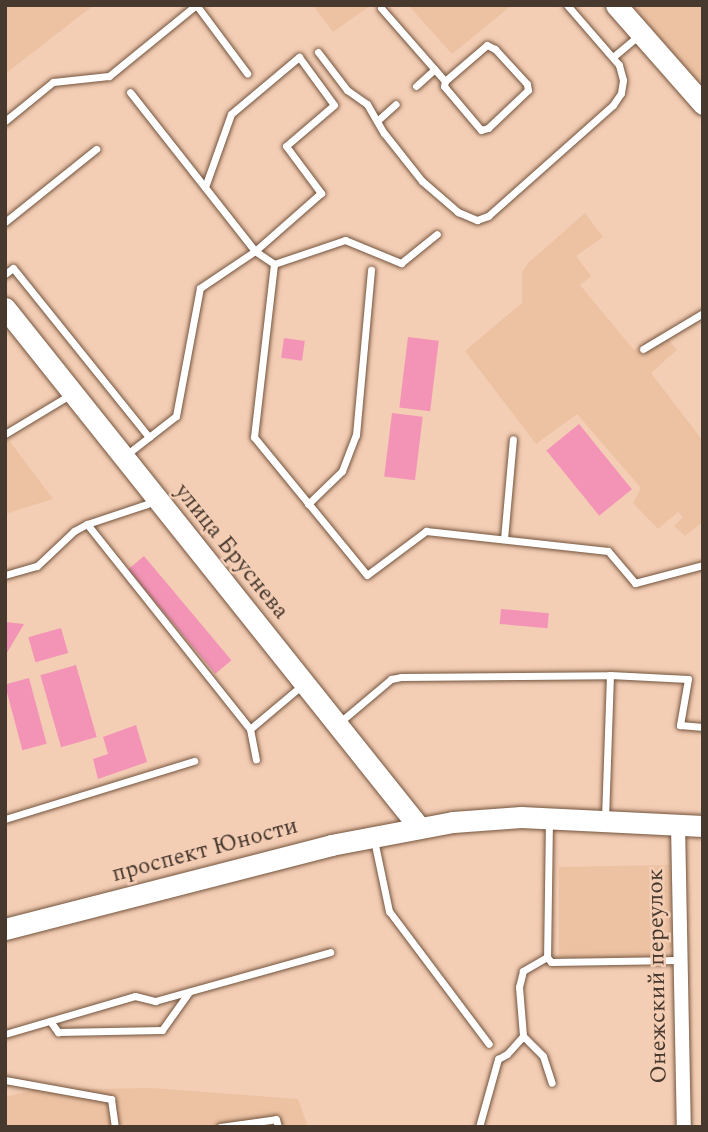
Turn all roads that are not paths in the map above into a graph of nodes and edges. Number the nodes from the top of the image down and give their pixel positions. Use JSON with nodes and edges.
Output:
{"nodes":[{"id":1,"x":567,"y":5,"type":"edge"},
{"id":2,"x":616,"y":5,"type":"edge"},
{"id":3,"x":196,"y":6,"type":"edge"},
{"id":4,"x":381,"y":8,"type":"dead end"},
{"id":5,"x":640,"y":33,"type":"junction"},
{"id":6,"x":317,"y":52,"type":"dead end"},
{"id":7,"x":613,"y":57,"type":"junction"},
{"id":8,"x":435,"y":69,"type":"junction"},
{"id":9,"x":247,"y":73,"type":"dead end"},
{"id":10,"x":446,"y":81,"type":"junction"},
{"id":11,"x":416,"y":86,"type":"dead end"},
{"id":12,"x":130,"y":92,"type":"dead end"},
{"id":13,"x":699,"y":96,"type":"edge"},
{"id":14,"x":396,"y":104,"type":"dead end"},
{"id":15,"x":5,"y":121,"type":"edge"},
{"id":16,"x":377,"y":121,"type":"junction"},
{"id":17,"x":96,"y":149,"type":"dead end"},
{"id":18,"x":205,"y":187,"type":"junction"},
{"id":19,"x":5,"y":222,"type":"edge"},
{"id":20,"x":437,"y":234,"type":"dead end"},
{"id":21,"x":255,"y":251,"type":"junction"},
{"id":22,"x":274,"y":264,"type":"junction"},
{"id":23,"x":371,"y":270,"type":"dead end"},
{"id":24,"x":5,"y":274,"type":"edge"},
{"id":25,"x":5,"y":308,"type":"edge"},
{"id":26,"x":703,"y":313,"type":"edge"},
{"id":27,"x":643,"y":349,"type":"dead end"},
{"id":28,"x":73,"y":393,"type":"junction"},
{"id":29,"x":5,"y":434,"type":"edge"},
{"id":30,"x":149,"y":437,"type":"junction"},
{"id":31,"x":513,"y":439,"type":"dead end"},
{"id":32,"x":123,"y":457,"type":"junction"},
{"id":33,"x":155,"y":498,"type":"junction"},
{"id":34,"x":308,"y":504,"type":"junction"},
{"id":35,"x":87,"y":524,"type":"junction"},
{"id":36,"x":504,"y":539,"type":"junction"},
{"id":37,"x":703,"y":565,"type":"edge"},
{"id":38,"x":5,"y":575,"type":"edge"},
{"id":39,"x":610,"y":675,"type":"junction"},
{"id":40,"x":303,"y":684,"type":"junction"},
{"id":41,"x":337,"y":724,"type":"junction"},
{"id":42,"x":703,"y":727,"type":"edge"},
{"id":43,"x":250,"y":729,"type":"junction"},
{"id":44,"x":256,"y":759,"type":"dead end"},
{"id":45,"x":194,"y":761,"type":"dead end"},
{"id":46,"x":549,"y":817,"type":"junction"},
{"id":47,"x":5,"y":819,"type":"edge"},
{"id":48,"x":605,"y":820,"type":"junction"},
{"id":49,"x":678,"y":824,"type":"junction"},
{"id":50,"x":703,"y":826,"type":"edge"},
{"id":51,"x":419,"y":827,"type":"junction"},
{"id":52,"x":373,"y":836,"type":"junction"},
{"id":53,"x":5,"y":929,"type":"edge"},
{"id":54,"x":330,"y":953,"type":"dead end"},
{"id":55,"x":547,"y":957,"type":"junction"},
{"id":56,"x":679,"y":960,"type":"junction"},
{"id":57,"x":189,"y":992,"type":"junction"},
{"id":58,"x":50,"y":1021,"type":"junction"},
{"id":59,"x":5,"y":1034,"type":"edge"},
{"id":60,"x":523,"y":1036,"type":"junction"},
{"id":61,"x":489,"y":1044,"type":"dead end"},
{"id":62,"x":5,"y":1080,"type":"edge"},
{"id":63,"x":552,"y":1083,"type":"dead end"},
{"id":64,"x":243,"y":1125,"type":"edge"},
{"id":65,"x":115,"y":1127,"type":"edge"},
{"id":66,"x":220,"y":1127,"type":"edge"},
{"id":67,"x":278,"y":1127,"type":"edge"},
{"id":68,"x":479,"y":1127,"type":"edge"},
{"id":69,"x":684,"y":1127,"type":"edge"}],
"edges":[{"from":1,"to":7,"type":"lane"},
{"from":2,"to":5,"type":"street"},
{"from":3,"to":9,"type":"lane"},
{"from":3,"to":15,"type":"lane"},
{"from":4,"to":8,"type":"lane"},
{"from":5,"to":7,"type":"lane"},
{"from":5,"to":13,"type":"street"},
{"from":6,"to":16,"type":"lane"},
{"from":7,"to":16,"type":"lane"},
{"from":8,"to":10,"type":"lane"},
{"from":8,"to":11,"type":"lane"},
{"from":10,"to":10,"type":"lane"},
{"from":12,"to":18,"type":"lane"},
{"from":14,"to":16,"type":"lane"},
{"from":17,"to":19,"type":"lane"},
{"from":18,"to":21,"type":"lane"},
{"from":18,"to":21,"type":"lane"},
{"from":20,"to":22,"type":"lane"},
{"from":21,"to":22,"type":"lane"},
{"from":21,"to":30,"type":"lane"},
{"from":22,"to":34,"type":"lane"},
{"from":23,"to":34,"type":"lane"},
{"from":24,"to":30,"type":"lane"},
{"from":25,"to":28,"type":"street","name":"улица Бруснева"},
{"from":26,"to":27,"type":"lane"},
{"from":28,"to":29,"type":"lane"},
{"from":28,"to":32,"type":"street","name":"улица Бруснева"},
{"from":30,"to":32,"type":"lane"},
{"from":31,"to":36,"type":"lane"},
{"from":32,"to":33,"type":"street","name":"улица Бруснева"},
{"from":33,"to":35,"type":"lane"},
{"from":33,"to":40,"type":"street","name":"улица Бруснева"},
{"from":34,"to":36,"type":"lane"},
{"from":35,"to":38,"type":"lane"},
{"from":35,"to":43,"type":"lane"},
{"from":36,"to":37,"type":"lane"},
{"from":39,"to":41,"type":"lane"},
{"from":39,"to":42,"type":"lane"},
{"from":39,"to":48,"type":"lane"},
{"from":40,"to":41,"type":"street","name":"улица Бруснева"},
{"from":40,"to":43,"type":"lane"},
{"from":41,"to":51,"type":"street","name":"улица Бруснева"},
{"from":43,"to":44,"type":"lane"},
{"from":45,"to":47,"type":"lane"},
{"from":46,"to":48,"type":"street","name":"проспект Юности"},
{"from":46,"to":51,"type":"street","name":"проспект Юности"},
{"from":46,"to":55,"type":"lane"},
{"from":48,"to":49,"type":"street","name":"проспект Юности"},
{"from":49,"to":50,"type":"street","name":"проспект Юности"},
{"from":49,"to":56,"type":"street","name":"Онежский переулок"},
{"from":51,"to":52,"type":"street","name":"проспект Юности"},
{"from":52,"to":53,"type":"street","name":"проспект Юности"},
{"from":52,"to":61,"type":"lane"},
{"from":54,"to":57,"type":"lane"},
{"from":55,"to":56,"type":"lane"},
{"from":55,"to":60,"type":"lane"},
{"from":56,"to":69,"type":"street","name":"Онежский переулок"},
{"from":57,"to":58,"type":"lane"},
{"from":57,"to":58,"type":"lane"},
{"from":58,"to":59,"type":"lane"},
{"from":60,"to":63,"type":"lane"},
{"from":60,"to":68,"type":"lane"},
{"from":62,"to":65,"type":"lane"},
{"from":64,"to":66,"type":"lane"},
{"from":64,"to":67,"type":"lane"}]}
